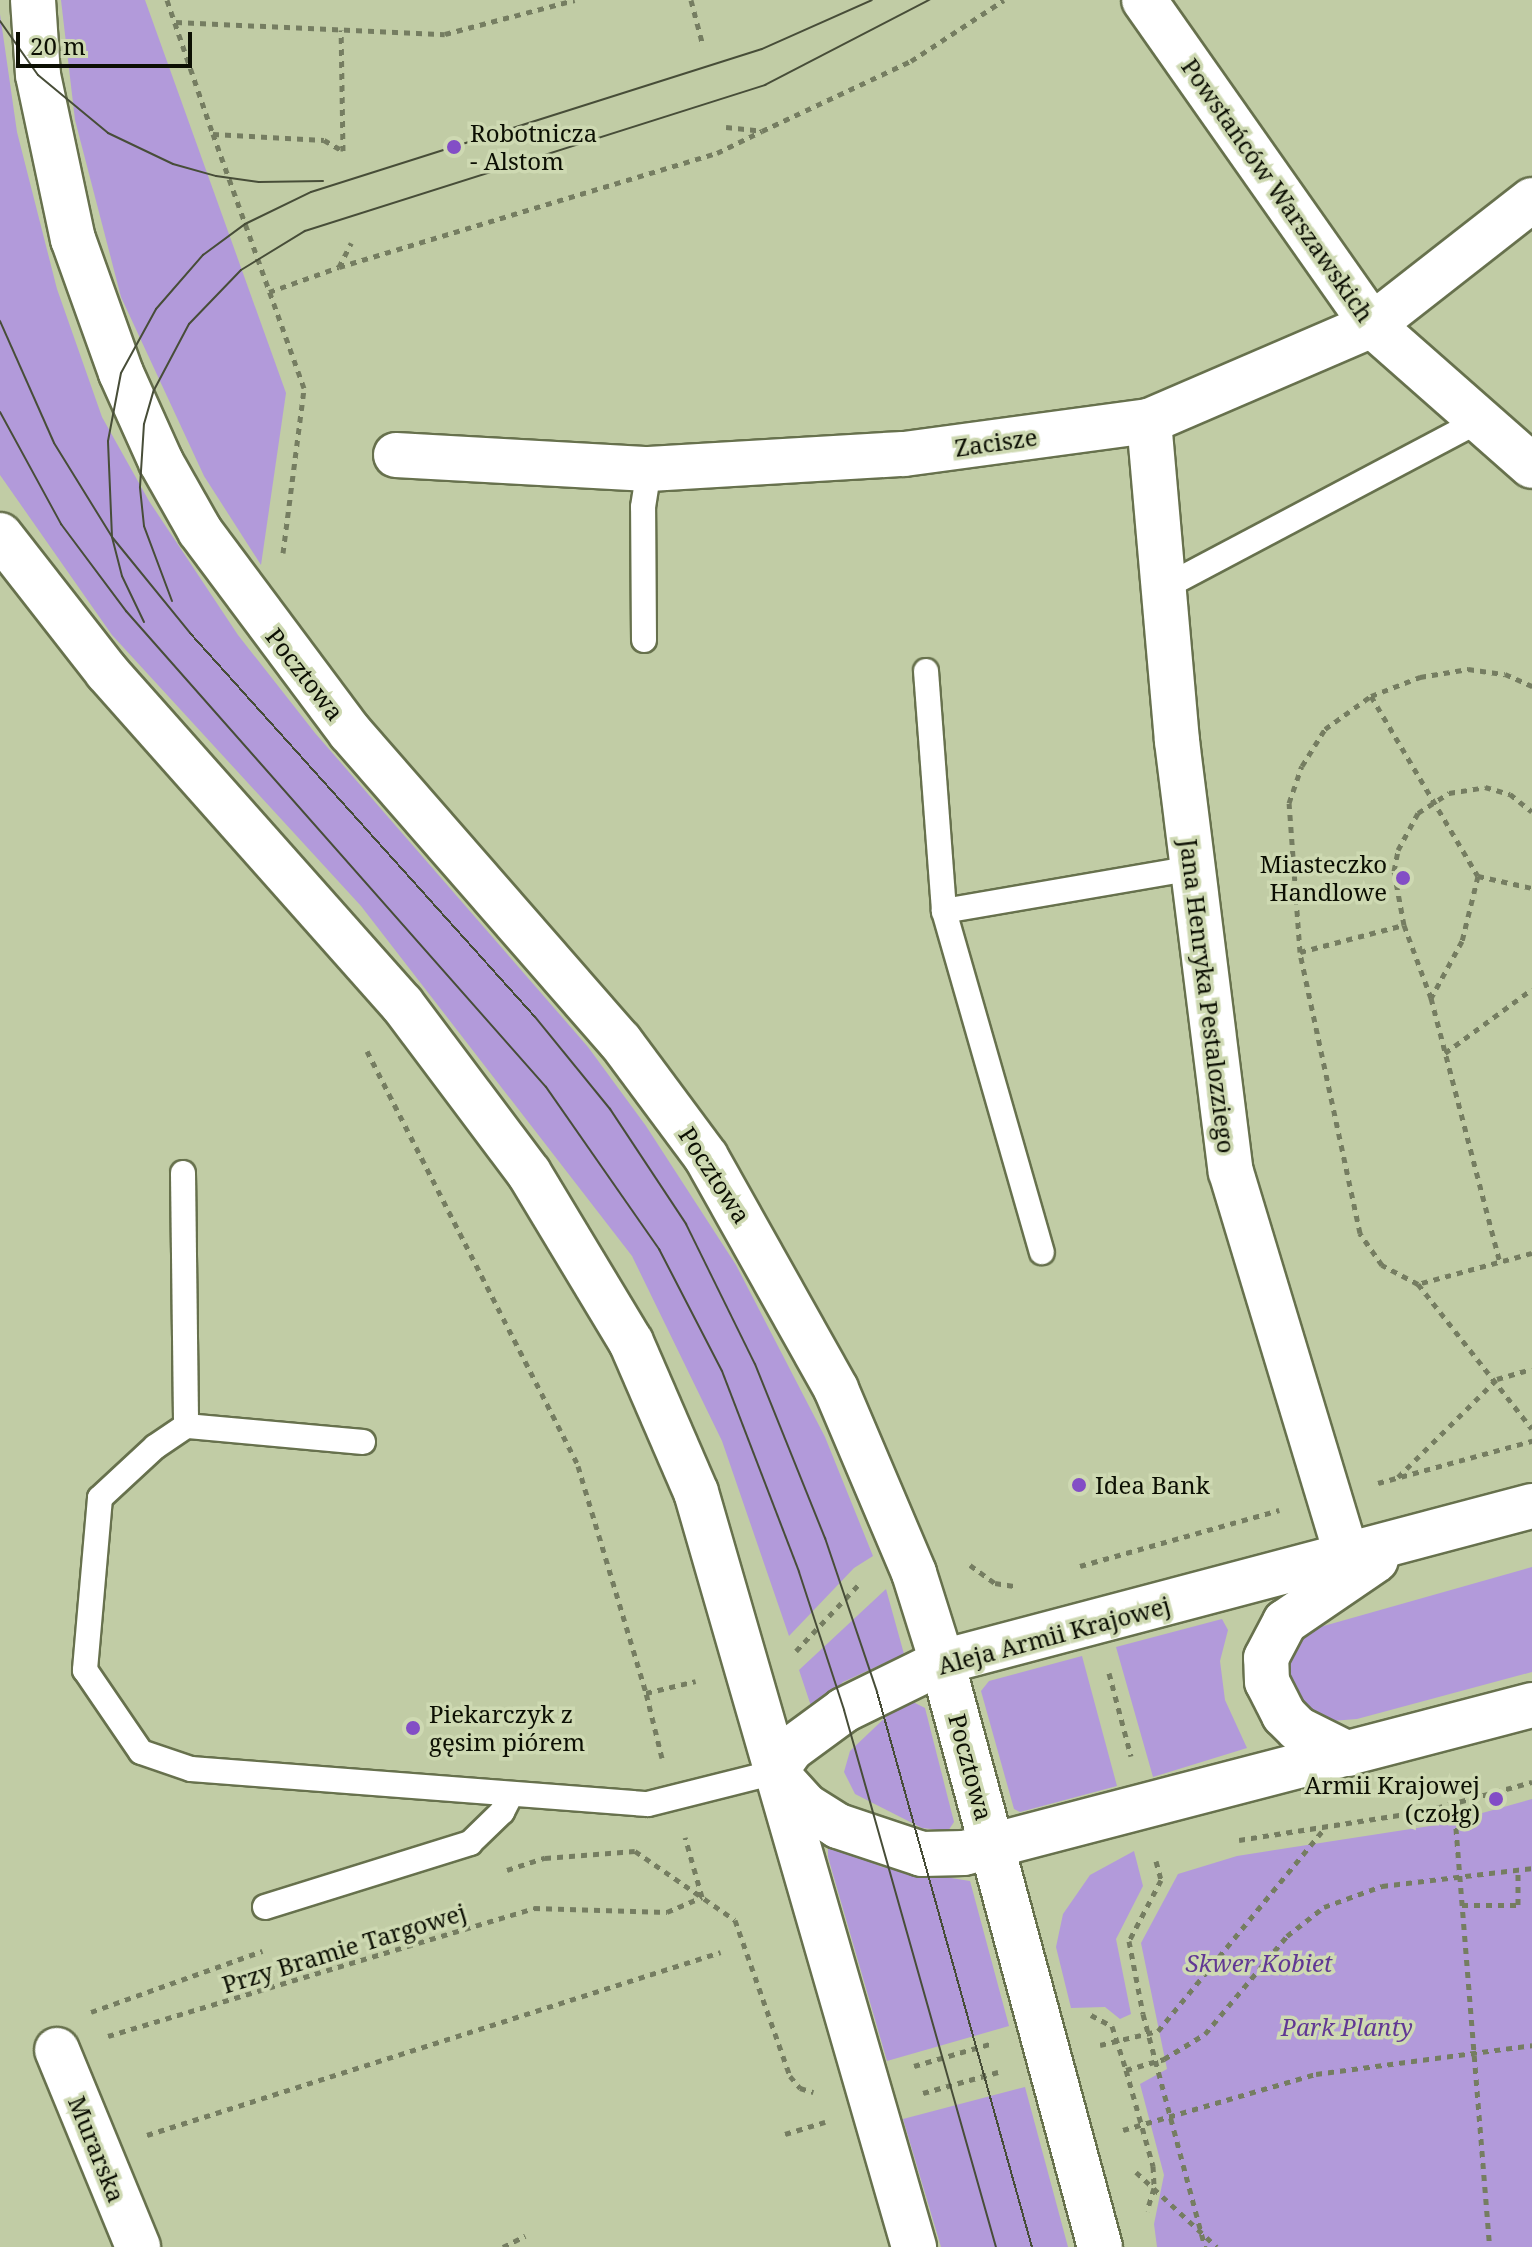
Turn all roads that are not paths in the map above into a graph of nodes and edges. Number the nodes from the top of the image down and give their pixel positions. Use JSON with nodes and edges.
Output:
{"nodes":[{"id":1,"x":33,"y":0,"type":"edge"},
{"id":2,"x":1144,"y":0,"type":"edge"},
{"id":3,"x":1532,"y":200,"type":"edge"},
{"id":4,"x":1372,"y":325,"type":"junction"},
{"id":5,"x":1149,"y":421,"type":"junction"},
{"id":6,"x":1478,"y":421,"type":"junction"},
{"id":7,"x":396,"y":455,"type":"dead end"},
{"id":8,"x":1532,"y":466,"type":"edge"},
{"id":9,"x":649,"y":469,"type":"junction"},
{"id":10,"x":0,"y":535,"type":"edge"},
{"id":11,"x":1165,"y":587,"type":"junction"},
{"id":12,"x":644,"y":640,"type":"dead end"},
{"id":13,"x":926,"y":671,"type":"dead end"},
{"id":14,"x":1192,"y":868,"type":"junction"},
{"id":15,"x":944,"y":911,"type":"junction"},
{"id":16,"x":183,"y":1173,"type":"dead end"},
{"id":17,"x":1042,"y":1252,"type":"dead end"},
{"id":18,"x":186,"y":1426,"type":"junction"},
{"id":19,"x":363,"y":1442,"type":"dead end"},
{"id":20,"x":1532,"y":1506,"type":"edge"},
{"id":21,"x":1405,"y":1540,"type":"junction"},
{"id":22,"x":1347,"y":1556,"type":"junction"},
{"id":23,"x":942,"y":1662,"type":"junction"},
{"id":24,"x":1532,"y":1705,"type":"edge"},
{"id":25,"x":1348,"y":1754,"type":"junction"},
{"id":26,"x":775,"y":1772,"type":"junction"},
{"id":27,"x":510,"y":1796,"type":"junction"},
{"id":28,"x":993,"y":1848,"type":"junction"},
{"id":29,"x":265,"y":1907,"type":"dead end"},
{"id":30,"x":57,"y":2050,"type":"road end"},
{"id":31,"x":138,"y":2247,"type":"edge"},
{"id":32,"x":914,"y":2247,"type":"edge"},
{"id":33,"x":1100,"y":2247,"type":"edge"}],
"edges":[{"from":1,"to":23,"type":"street","name":"Pocztowa"},
{"from":2,"to":4,"type":"street","name":"Powstańców Warszawskich"},
{"from":3,"to":4,"type":"street","name":"Zacisze"},
{"from":4,"to":5,"type":"street","name":"Zacisze"},
{"from":4,"to":6,"type":"street","name":"Powstańców Warszawskich"},
{"from":5,"to":9,"type":"street","name":"Zacisze"},
{"from":5,"to":11,"type":"street","name":"Jana Henryka Pestalozziego"},
{"from":6,"to":8,"type":"street","name":"Powstańców Warszawskich"},
{"from":6,"to":11,"type":"lane"},
{"from":7,"to":9,"type":"street","name":"Zacisze"},
{"from":9,"to":12,"type":"lane"},
{"from":10,"to":26,"type":"street"},
{"from":11,"to":14,"type":"street","name":"Jana Henryka Pestalozziego"},
{"from":13,"to":15,"type":"lane"},
{"from":14,"to":15,"type":"lane"},
{"from":14,"to":22,"type":"street","name":"Jana Henryka Pestalozziego"},
{"from":15,"to":17,"type":"lane"},
{"from":16,"to":18,"type":"lane"},
{"from":18,"to":19,"type":"lane"},
{"from":18,"to":27,"type":"lane"},
{"from":20,"to":21,"type":"street","name":"Aleja Armii Krajowej"},
{"from":21,"to":22,"type":"street","name":"Aleja Armii Krajowej"},
{"from":21,"to":25,"type":"street"},
{"from":22,"to":23,"type":"street","name":"Aleja Armii Krajowej"},
{"from":23,"to":26,"type":"street","name":"Aleja Armii Krajowej"},
{"from":23,"to":28,"type":"street","name":"Pocztowa"},
{"from":24,"to":25,"type":"street"},
{"from":25,"to":28,"type":"street"},
{"from":26,"to":27,"type":"lane"},
{"from":26,"to":28,"type":"street"},
{"from":26,"to":32,"type":"street"},
{"from":27,"to":29,"type":"lane"},
{"from":28,"to":33,"type":"street","name":"Pocztowa"},
{"from":30,"to":31,"type":"street","name":"Murarska"}]}
